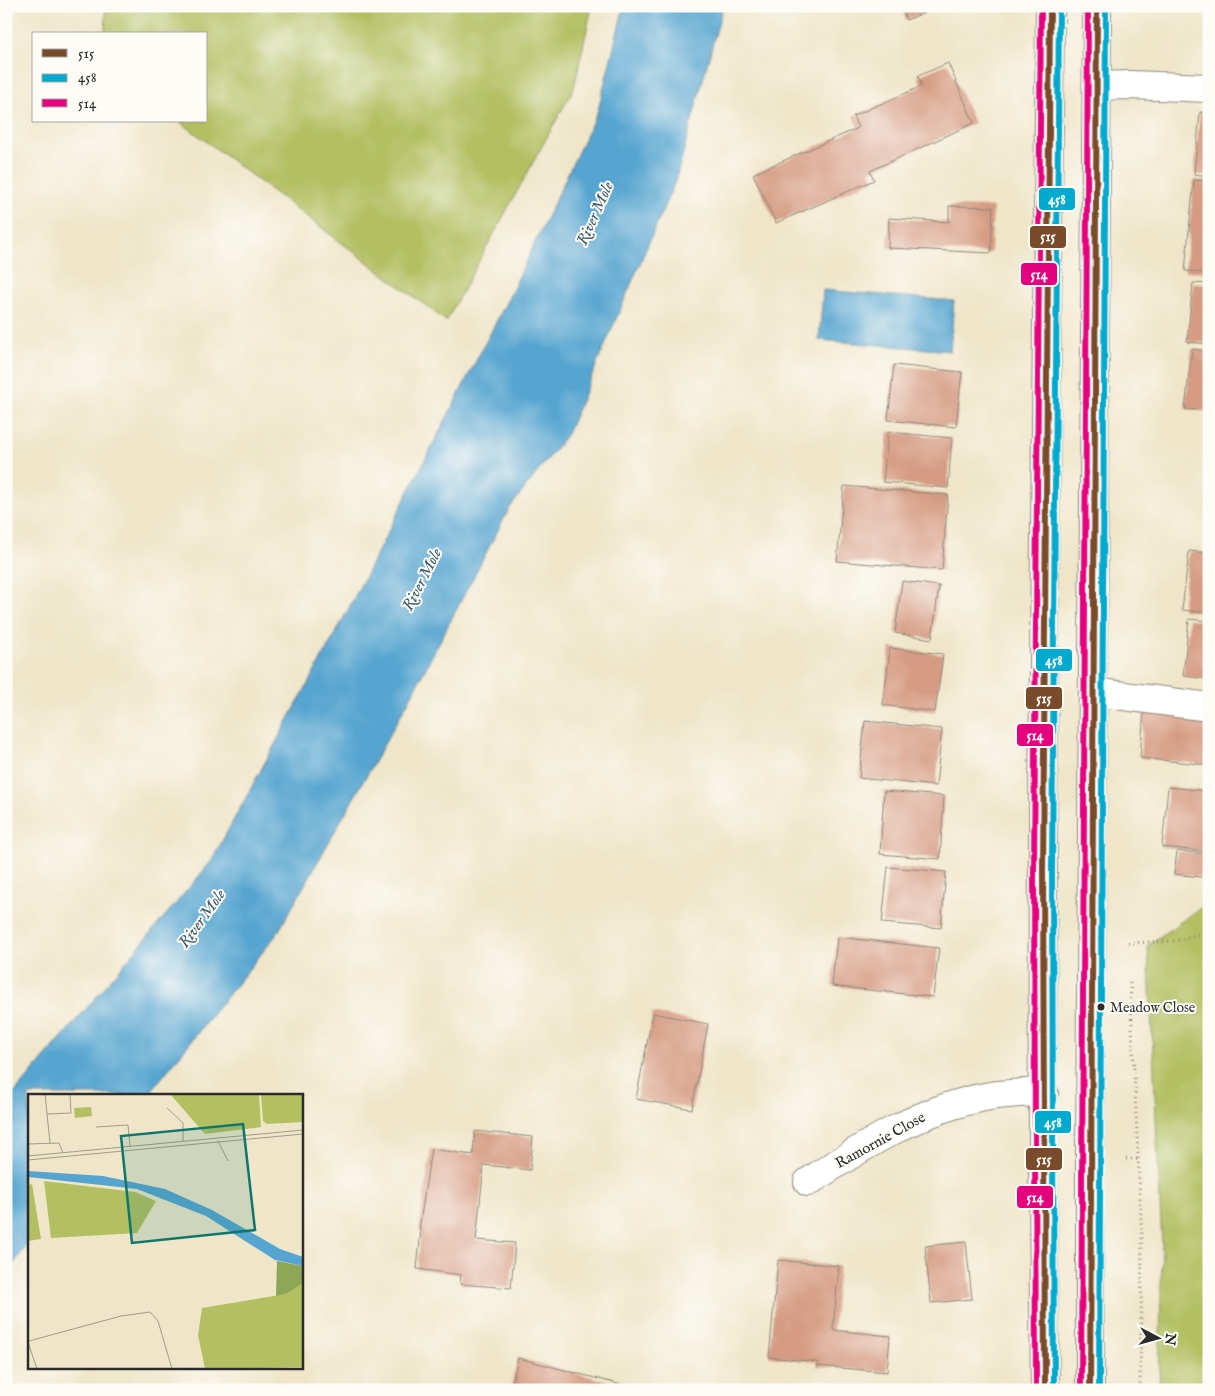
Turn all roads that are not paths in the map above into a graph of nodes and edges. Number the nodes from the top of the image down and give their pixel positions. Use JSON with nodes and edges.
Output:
{"nodes":[{"id":1,"x":1050,"y":6,"type":"edge"},
{"id":2,"x":1097,"y":6,"type":"edge"},
{"id":3,"x":1097,"y":86,"type":"junction"},
{"id":4,"x":1209,"y":88,"type":"edge"},
{"id":5,"x":1093,"y":692,"type":"junction"},
{"id":6,"x":1209,"y":707,"type":"edge"},
{"id":7,"x":1044,"y":1092,"type":"junction"},
{"id":8,"x":808,"y":1182,"type":"dead end"},
{"id":9,"x":1045,"y":1390,"type":"edge"},
{"id":10,"x":1090,"y":1390,"type":"edge"}],
"edges":[{"from":1,"to":7,"type":"main road"},
{"from":2,"to":3,"type":"main road"},
{"from":3,"to":4,"type":"main road"},
{"from":3,"to":5,"type":"main road"},
{"from":5,"to":6,"type":"main road"},
{"from":5,"to":10,"type":"main road"},
{"from":7,"to":8,"type":"main road","name":"Ramornie Close"},
{"from":7,"to":9,"type":"main road"}]}
